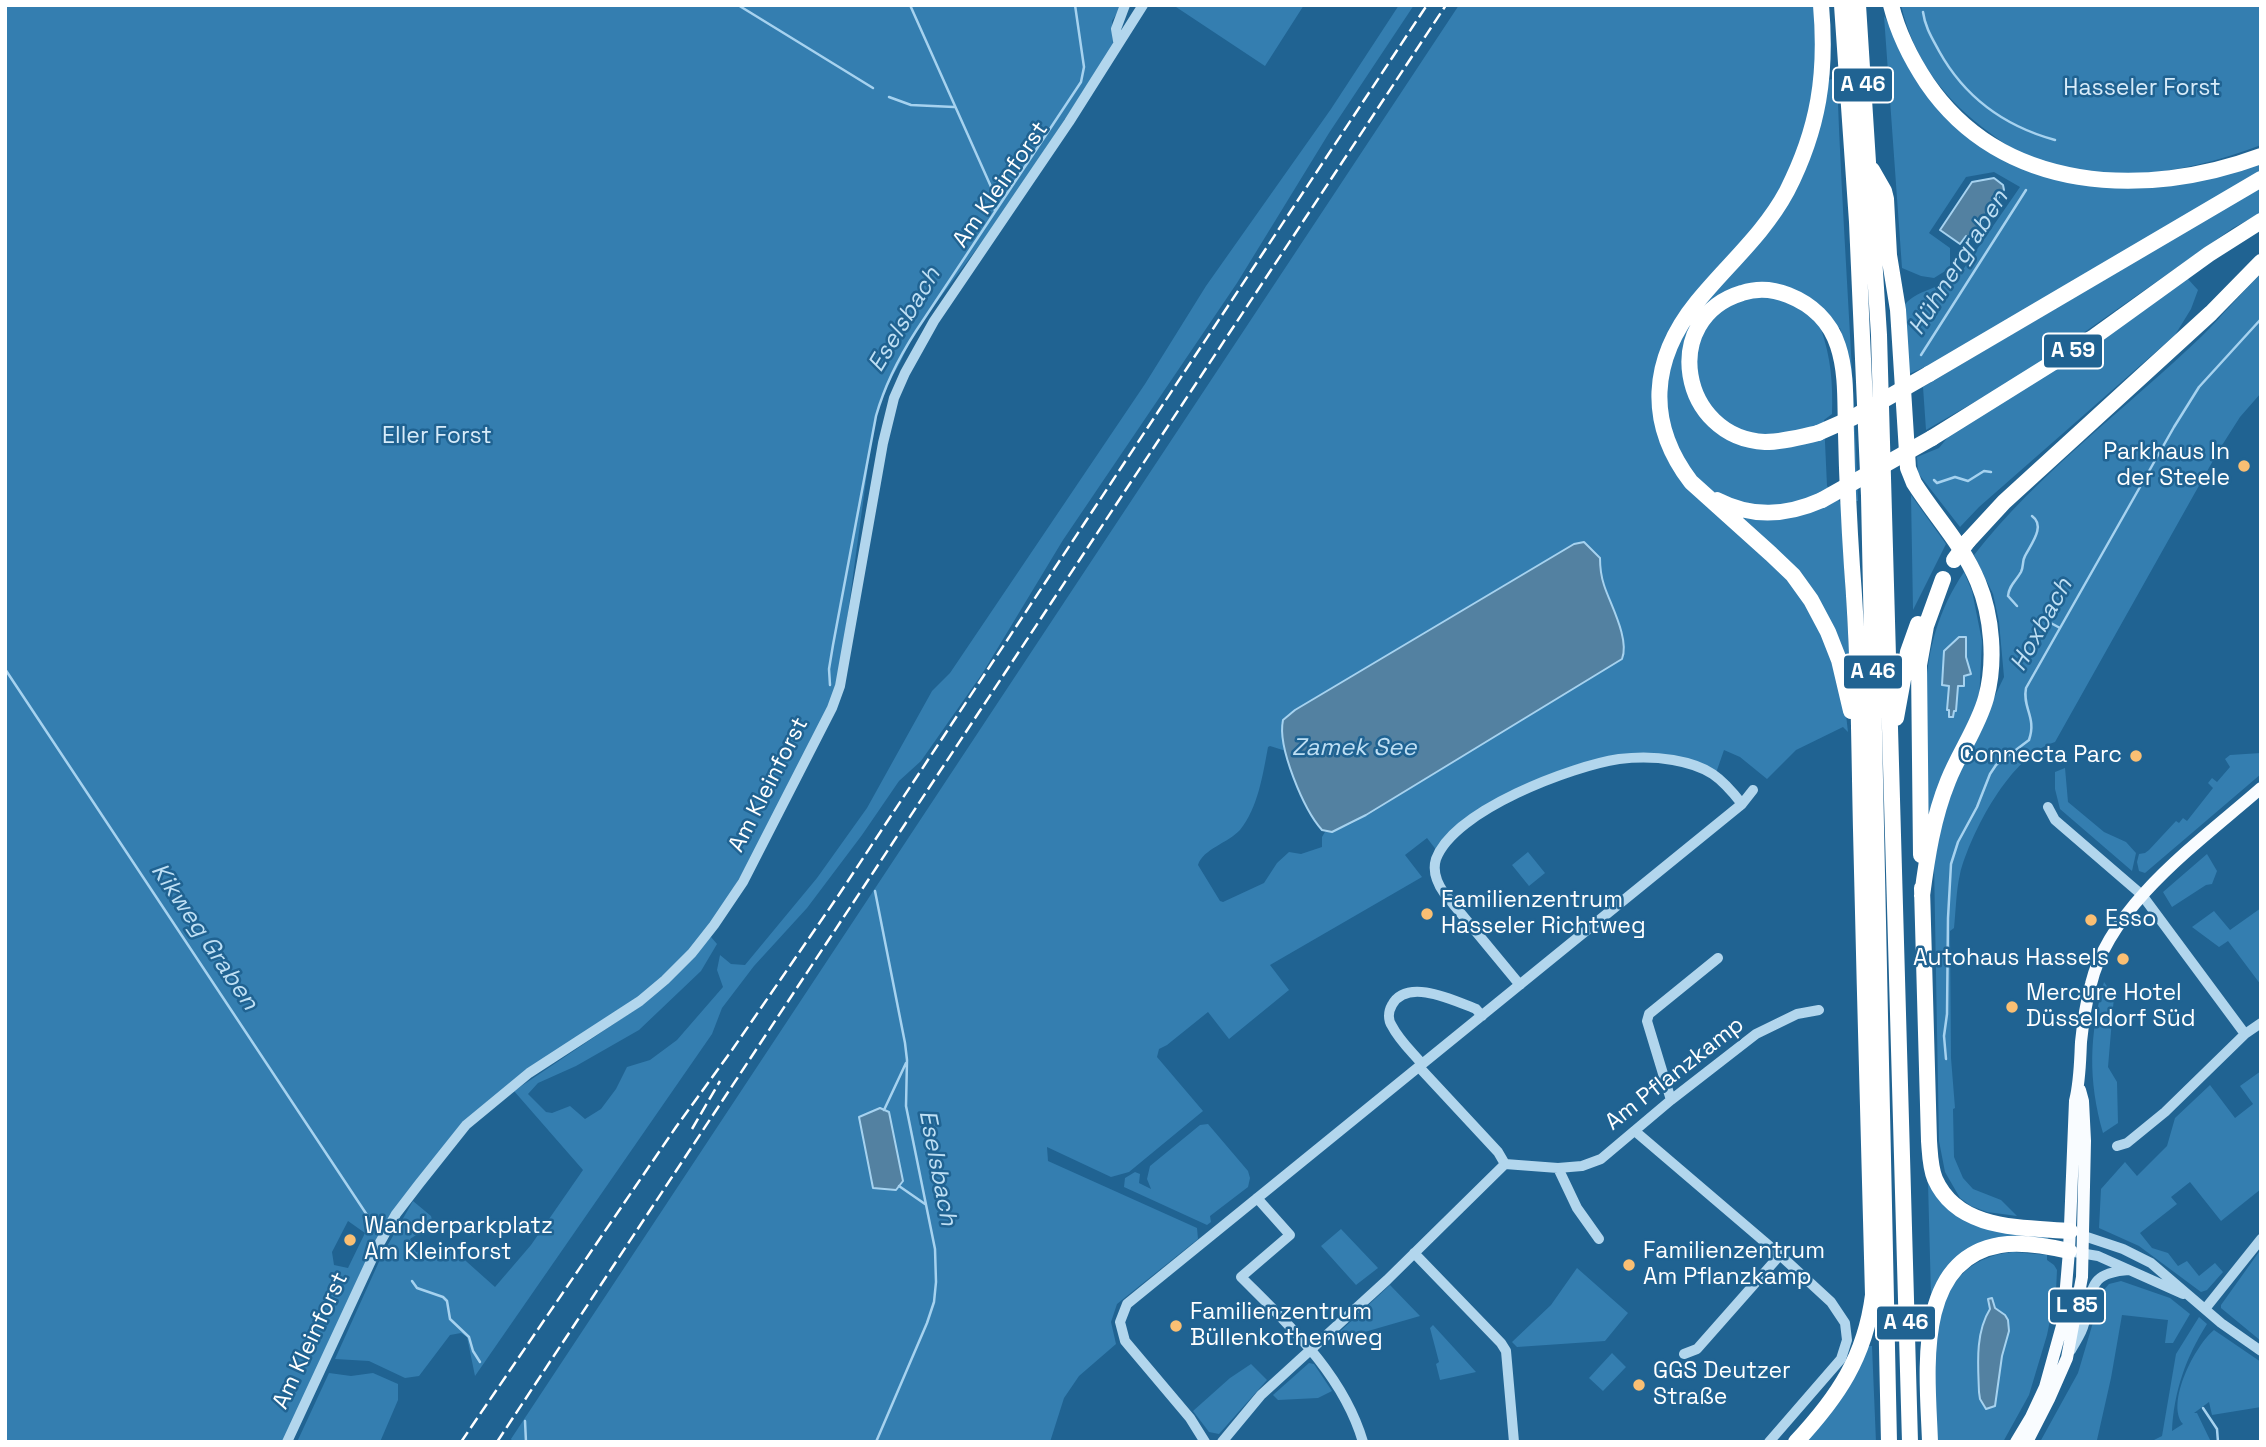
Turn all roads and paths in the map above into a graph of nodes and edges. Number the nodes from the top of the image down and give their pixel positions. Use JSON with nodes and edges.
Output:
{"nodes":[{"id":1,"x":1125,"y":5,"type":"edge"},
{"id":2,"x":1143,"y":5,"type":"edge"},
{"id":3,"x":1821,"y":5,"type":"edge"},
{"id":4,"x":1842,"y":5,"type":"edge"},
{"id":5,"x":1858,"y":5,"type":"edge"},
{"id":6,"x":1891,"y":5,"type":"edge"},
{"id":7,"x":1118,"y":41,"type":"junction"},
{"id":8,"x":2261,"y":156,"type":"edge"},
{"id":9,"x":1869,"y":165,"type":"junction"},
{"id":10,"x":2261,"y":179,"type":"edge"},
{"id":11,"x":2261,"y":220,"type":"edge"},
{"id":12,"x":2261,"y":262,"type":"edge"},
{"id":13,"x":1706,"y":494,"type":"junction"},
{"id":14,"x":1943,"y":579,"type":"junction"},
{"id":15,"x":1891,"y":741,"type":"junction"},
{"id":16,"x":1859,"y":746,"type":"junction"},
{"id":17,"x":2261,"y":788,"type":"edge"},
{"id":18,"x":1753,"y":790,"type":"dead end"},
{"id":19,"x":1742,"y":804,"type":"junction"},
{"id":20,"x":2048,"y":807,"type":"dead end"},
{"id":21,"x":2142,"y":895,"type":"junction"},
{"id":22,"x":1922,"y":896,"type":"junction"},
{"id":23,"x":1718,"y":958,"type":"dead end"},
{"id":24,"x":1520,"y":985,"type":"junction"},
{"id":25,"x":1819,"y":1010,"type":"dead end"},
{"id":26,"x":1482,"y":1016,"type":"junction"},
{"id":27,"x":2261,"y":1023,"type":"edge"},
{"id":28,"x":2245,"y":1034,"type":"junction"},
{"id":29,"x":1420,"y":1066,"type":"junction"},
{"id":30,"x":1671,"y":1100,"type":"junction"},
{"id":31,"x":1636,"y":1132,"type":"junction"},
{"id":32,"x":2117,"y":1146,"type":"dead end"},
{"id":33,"x":1505,"y":1164,"type":"junction"},
{"id":34,"x":1558,"y":1168,"type":"junction"},
{"id":35,"x":1257,"y":1198,"type":"junction"},
{"id":36,"x":1599,"y":1239,"type":"dead end"},
{"id":37,"x":2261,"y":1239,"type":"edge"},
{"id":38,"x":2078,"y":1243,"type":"junction"},
{"id":39,"x":1414,"y":1254,"type":"junction"},
{"id":40,"x":1780,"y":1255,"type":"junction"},
{"id":41,"x":2132,"y":1270,"type":"junction"},
{"id":42,"x":1873,"y":1295,"type":"junction"},
{"id":43,"x":2189,"y":1296,"type":"junction"},
{"id":44,"x":2205,"y":1309,"type":"junction"},
{"id":45,"x":1889,"y":1340,"type":"junction"},
{"id":46,"x":1312,"y":1350,"type":"junction"},
{"id":47,"x":2261,"y":1351,"type":"edge"},
{"id":48,"x":1684,"y":1354,"type":"dead end"},
{"id":49,"x":2067,"y":1358,"type":"junction"},
{"id":50,"x":287,"y":1442,"type":"edge"},
{"id":51,"x":1205,"y":1442,"type":"edge"},
{"id":52,"x":1222,"y":1442,"type":"edge"},
{"id":53,"x":1363,"y":1442,"type":"edge"},
{"id":54,"x":1514,"y":1442,"type":"edge"},
{"id":55,"x":1769,"y":1442,"type":"edge"},
{"id":56,"x":1796,"y":1442,"type":"edge"},
{"id":57,"x":1889,"y":1442,"type":"edge"},
{"id":58,"x":1910,"y":1442,"type":"edge"},
{"id":59,"x":1930,"y":1442,"type":"edge"},
{"id":60,"x":2016,"y":1442,"type":"edge"},
{"id":61,"x":2027,"y":1442,"type":"edge"}],
"edges":[{"from":1,"to":7,"type":"street","name":"Am Kleinforst"},
{"from":2,"to":7,"type":"street","name":"Am Kleinforst"},
{"from":3,"to":13,"type":"highway"},
{"from":4,"to":45,"type":"highway","number":"A 46"},
{"from":5,"to":9,"type":"highway","number":"A 46"},
{"from":6,"to":8,"type":"highway"},
{"from":7,"to":50,"type":"street","name":"Am Kleinforst"},
{"from":9,"to":15,"type":"highway","number":"A 46"},
{"from":9,"to":22,"type":"highway"},
{"from":10,"to":16,"type":"highway","number":"A 59","bridge":true},
{"from":11,"to":13,"type":"highway","number":"A 59","bridge":true},
{"from":12,"to":14,"type":"highway","bridge":true},
{"from":13,"to":16,"type":"highway"},
{"from":14,"to":15,"type":"highway"},
{"from":14,"to":22,"type":"highway"},
{"from":15,"to":58,"type":"highway","number":"A 46"},
{"from":16,"to":42,"type":"highway"},
{"from":17,"to":21,"type":"main road","number":"L 85"},
{"from":18,"to":19,"type":"street"},
{"from":19,"to":24,"type":"street"},
{"from":19,"to":24,"type":"street"},
{"from":20,"to":21,"type":"street"},
{"from":21,"to":28,"type":"street"},
{"from":21,"to":38,"type":"main road","number":"L 85"},
{"from":22,"to":38,"type":"highway"},
{"from":23,"to":30,"type":"street"},
{"from":24,"to":26,"type":"street"},
{"from":25,"to":30,"type":"street","name":"Am Pflanzkamp"},
{"from":26,"to":29,"type":"street"},
{"from":26,"to":29,"type":"street"},
{"from":27,"to":28,"type":"street"},
{"from":28,"to":32,"type":"street"},
{"from":29,"to":33,"type":"street"},
{"from":29,"to":35,"type":"street"},
{"from":30,"to":31,"type":"street","name":"Am Pflanzkamp"},
{"from":31,"to":34,"type":"street","name":"Am Pflanzkamp"},
{"from":31,"to":40,"type":"street"},
{"from":33,"to":34,"type":"street","name":"Am Pflanzkamp"},
{"from":33,"to":39,"type":"street"},
{"from":34,"to":36,"type":"street"},
{"from":35,"to":46,"type":"street"},
{"from":35,"to":51,"type":"street"},
{"from":37,"to":44,"type":"street"},
{"from":38,"to":41,"type":"street"},
{"from":38,"to":43,"type":"street"},
{"from":38,"to":49,"type":"main road","number":"L 85"},
{"from":38,"to":59,"type":"highway"},
{"from":38,"to":60,"type":"main road","number":"L 85"},
{"from":39,"to":46,"type":"street"},
{"from":39,"to":54,"type":"street"},
{"from":40,"to":48,"type":"street"},
{"from":40,"to":55,"type":"street"},
{"from":41,"to":43,"type":"street"},
{"from":41,"to":49,"type":"street"},
{"from":42,"to":45,"type":"highway"},
{"from":42,"to":56,"type":"highway"},
{"from":43,"to":44,"type":"street"},
{"from":44,"to":47,"type":"street"},
{"from":45,"to":57,"type":"highway","number":"A 46"},
{"from":46,"to":52,"type":"street"},
{"from":46,"to":53,"type":"street"},
{"from":49,"to":61,"type":"main road","number":"L 85"}]}
